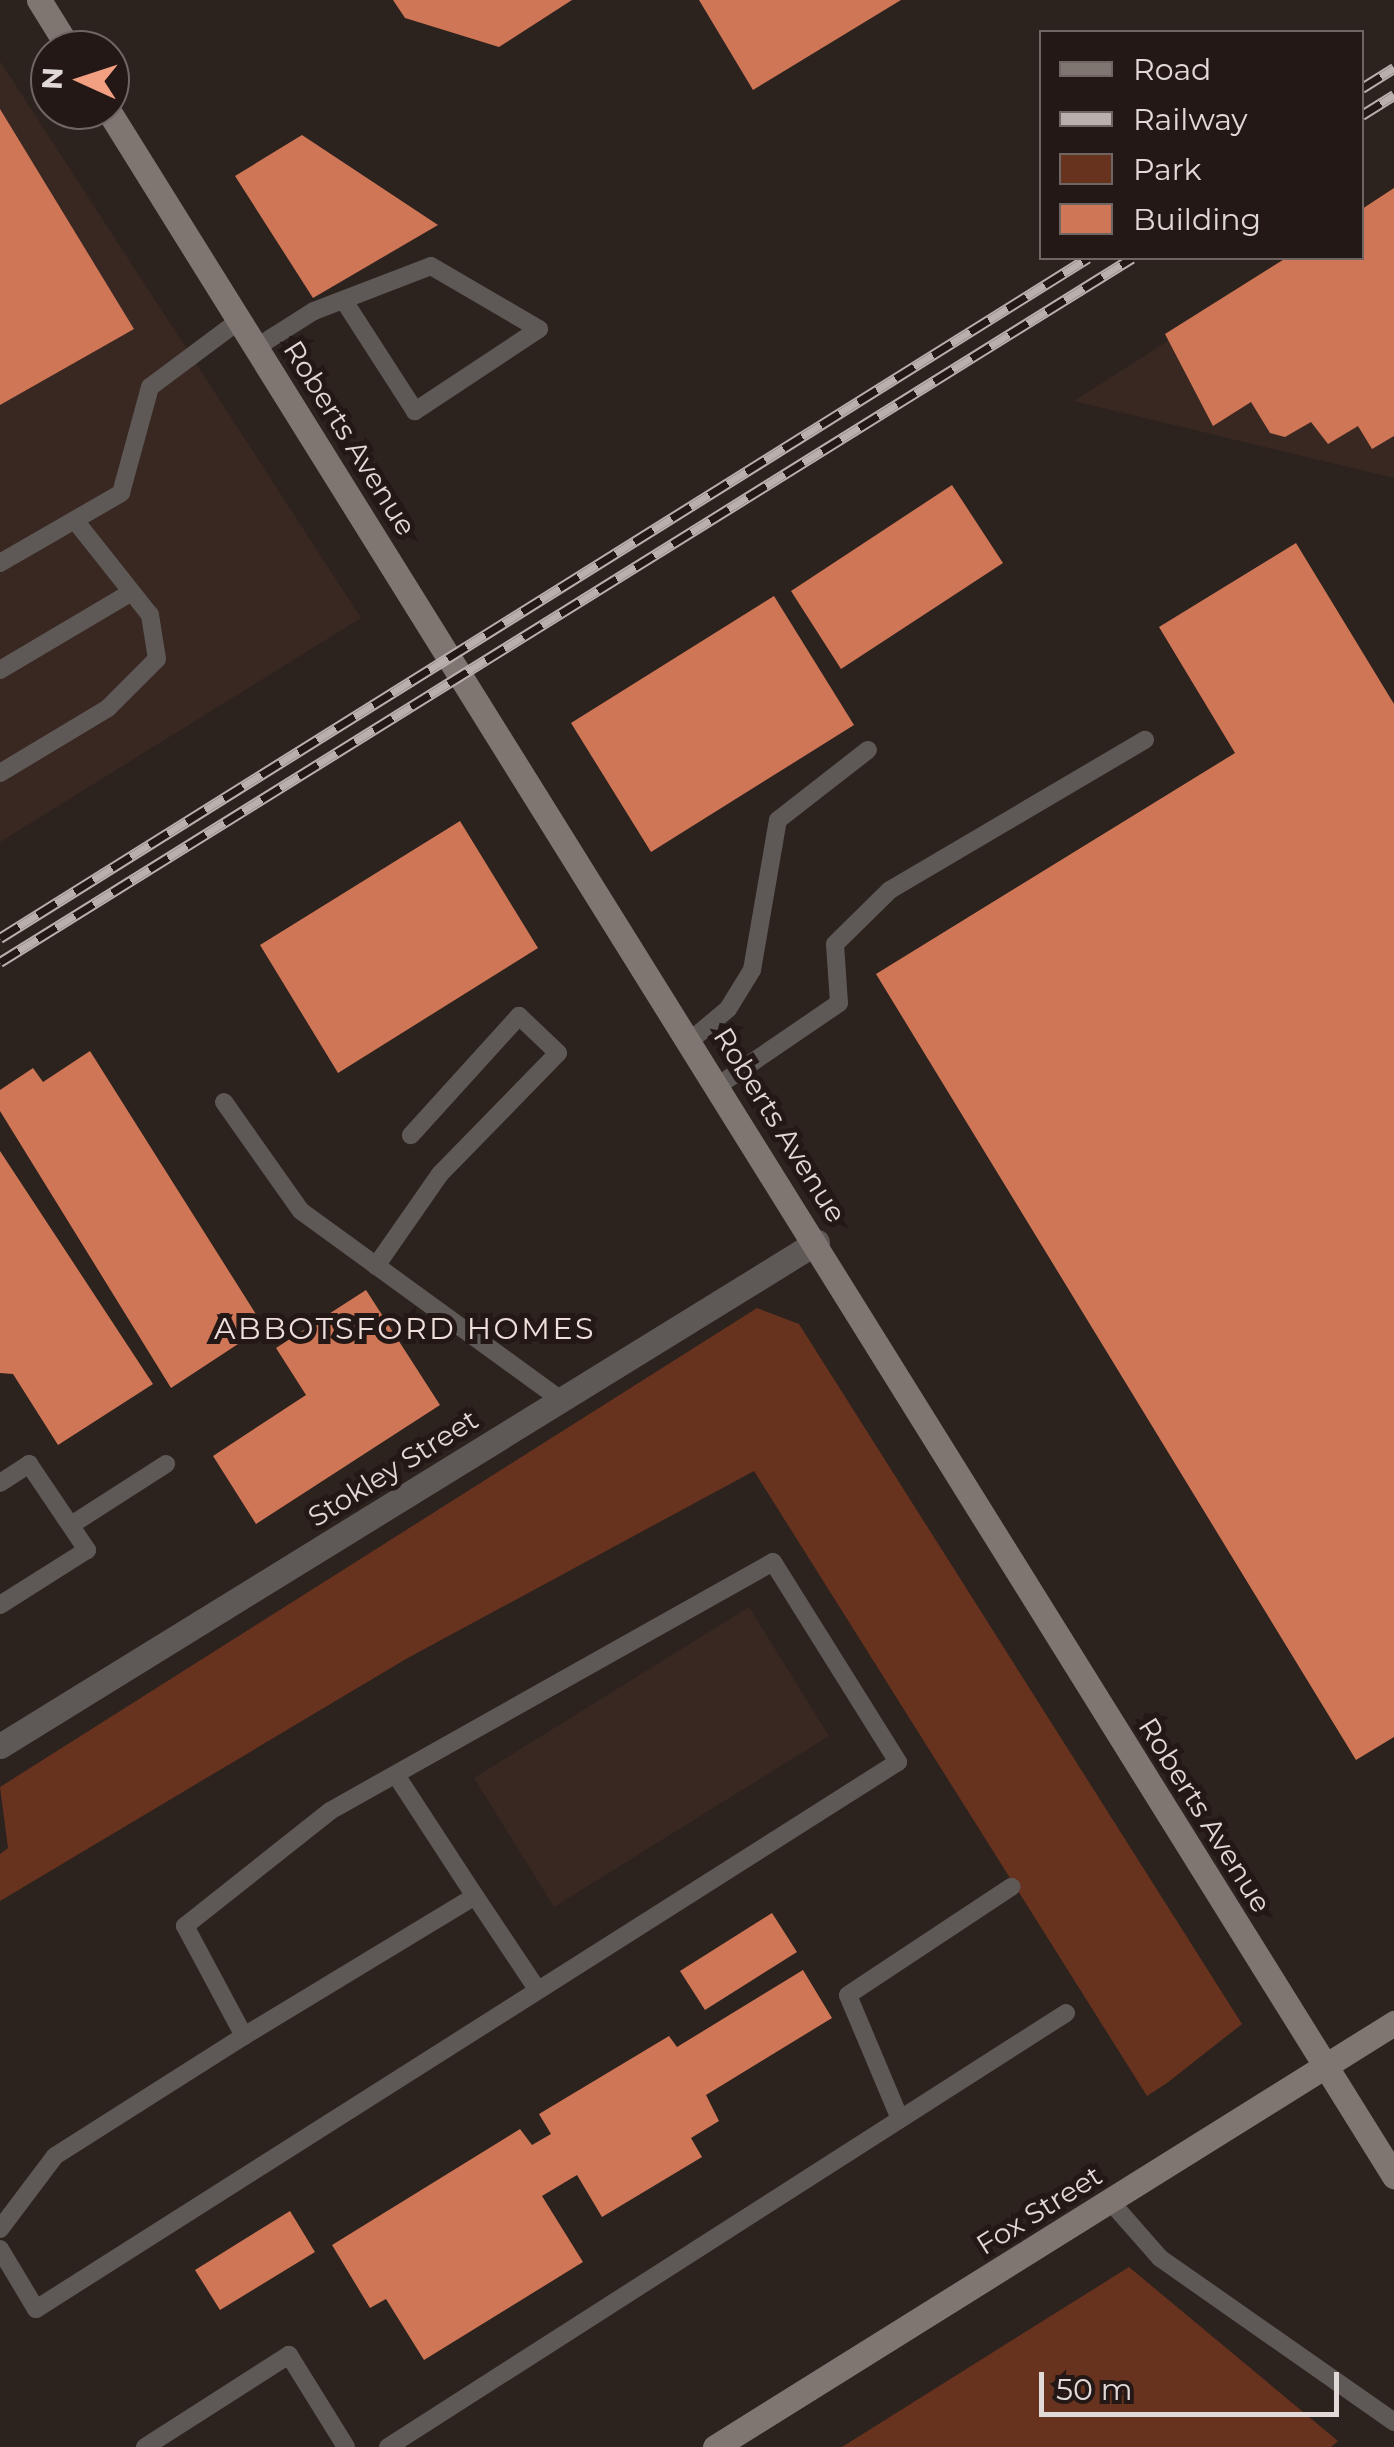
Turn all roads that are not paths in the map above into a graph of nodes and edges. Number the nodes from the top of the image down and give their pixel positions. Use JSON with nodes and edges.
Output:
{"nodes":[{"id":1,"x":39,"y":0,"type":"edge"},
{"id":2,"x":58,"y":30,"type":"edge"},
{"id":3,"x":121,"y":130,"type":"edge"},
{"id":4,"x":344,"y":300,"type":"junction"},
{"id":5,"x":240,"y":320,"type":"junction"},
{"id":6,"x":257,"y":347,"type":"junction"},
{"id":7,"x":78,"y":524,"type":"junction"},
{"id":8,"x":0,"y":563,"type":"edge"},
{"id":9,"x":132,"y":592,"type":"junction"},
{"id":10,"x":0,"y":670,"type":"edge"},
{"id":11,"x":1146,"y":740,"type":"dead end"},
{"id":12,"x":868,"y":750,"type":"dead end"},
{"id":13,"x":0,"y":774,"type":"edge"},
{"id":14,"x":691,"y":1040,"type":"junction"},
{"id":15,"x":718,"y":1085,"type":"junction"},
{"id":16,"x":224,"y":1102,"type":"dead end"},
{"id":17,"x":410,"y":1135,"type":"dead end"},
{"id":18,"x":817,"y":1242,"type":"junction"},
{"id":19,"x":376,"y":1266,"type":"junction"},
{"id":20,"x":561,"y":1400,"type":"junction"},
{"id":21,"x":166,"y":1464,"type":"dead end"},
{"id":22,"x":0,"y":1483,"type":"edge"},
{"id":23,"x":71,"y":1525,"type":"junction"},
{"id":24,"x":0,"y":1605,"type":"edge"},
{"id":25,"x":0,"y":1746,"type":"edge"},
{"id":26,"x":396,"y":1775,"type":"junction"},
{"id":27,"x":1011,"y":1887,"type":"dead end"},
{"id":28,"x":476,"y":1896,"type":"junction"},
{"id":29,"x":537,"y":1989,"type":"junction"},
{"id":30,"x":1066,"y":2012,"type":"dead end"},
{"id":31,"x":1394,"y":2023,"type":"edge"},
{"id":32,"x":244,"y":2036,"type":"junction"},
{"id":33,"x":1325,"y":2067,"type":"junction"},
{"id":34,"x":900,"y":2119,"type":"junction"},
{"id":35,"x":1394,"y":2176,"type":"edge"},
{"id":36,"x":1110,"y":2201,"type":"junction"},
{"id":37,"x":0,"y":2230,"type":"edge"},
{"id":38,"x":0,"y":2250,"type":"edge"},
{"id":39,"x":1394,"y":2422,"type":"edge"},
{"id":40,"x":145,"y":2447,"type":"edge"},
{"id":41,"x":346,"y":2447,"type":"edge"},
{"id":42,"x":388,"y":2447,"type":"edge"},
{"id":43,"x":715,"y":2447,"type":"edge"}],
"edges":[{"from":1,"to":2,"type":"main road"},
{"from":3,"to":5,"type":"main road","name":"Roberts Avenue"},
{"from":4,"to":4,"type":"lane"},
{"from":4,"to":6,"type":"lane"},
{"from":5,"to":6,"type":"main road","name":"Roberts Avenue"},
{"from":5,"to":7,"type":"lane"},
{"from":6,"to":14,"type":"main road","name":"Roberts Avenue"},
{"from":7,"to":8,"type":"lane"},
{"from":7,"to":9,"type":"lane"},
{"from":9,"to":10,"type":"lane"},
{"from":9,"to":13,"type":"lane"},
{"from":11,"to":15,"type":"lane"},
{"from":12,"to":14,"type":"lane"},
{"from":14,"to":15,"type":"main road","name":"Roberts Avenue"},
{"from":15,"to":18,"type":"main road","name":"Roberts Avenue"},
{"from":16,"to":19,"type":"lane"},
{"from":17,"to":19,"type":"lane"},
{"from":18,"to":20,"type":"street","name":"Stokley Street"},
{"from":18,"to":33,"type":"main road","name":"Roberts Avenue"},
{"from":19,"to":20,"type":"lane"},
{"from":20,"to":25,"type":"street","name":"Stokley Street"},
{"from":21,"to":23,"type":"lane"},
{"from":22,"to":23,"type":"lane"},
{"from":23,"to":24,"type":"lane"},
{"from":26,"to":28,"type":"lane"},
{"from":26,"to":29,"type":"lane"},
{"from":26,"to":32,"type":"lane"},
{"from":27,"to":34,"type":"lane"},
{"from":28,"to":29,"type":"lane"},
{"from":28,"to":32,"type":"lane"},
{"from":29,"to":38,"type":"lane"},
{"from":30,"to":34,"type":"lane"},
{"from":31,"to":33,"type":"main road","name":"Fox Street"},
{"from":32,"to":37,"type":"lane"},
{"from":33,"to":35,"type":"main road","name":"Roberts Avenue"},
{"from":33,"to":36,"type":"main road","name":"Fox Street"},
{"from":34,"to":42,"type":"lane"},
{"from":36,"to":39,"type":"lane"},
{"from":36,"to":43,"type":"main road","name":"Fox Street"},
{"from":40,"to":41,"type":"lane"}]}
